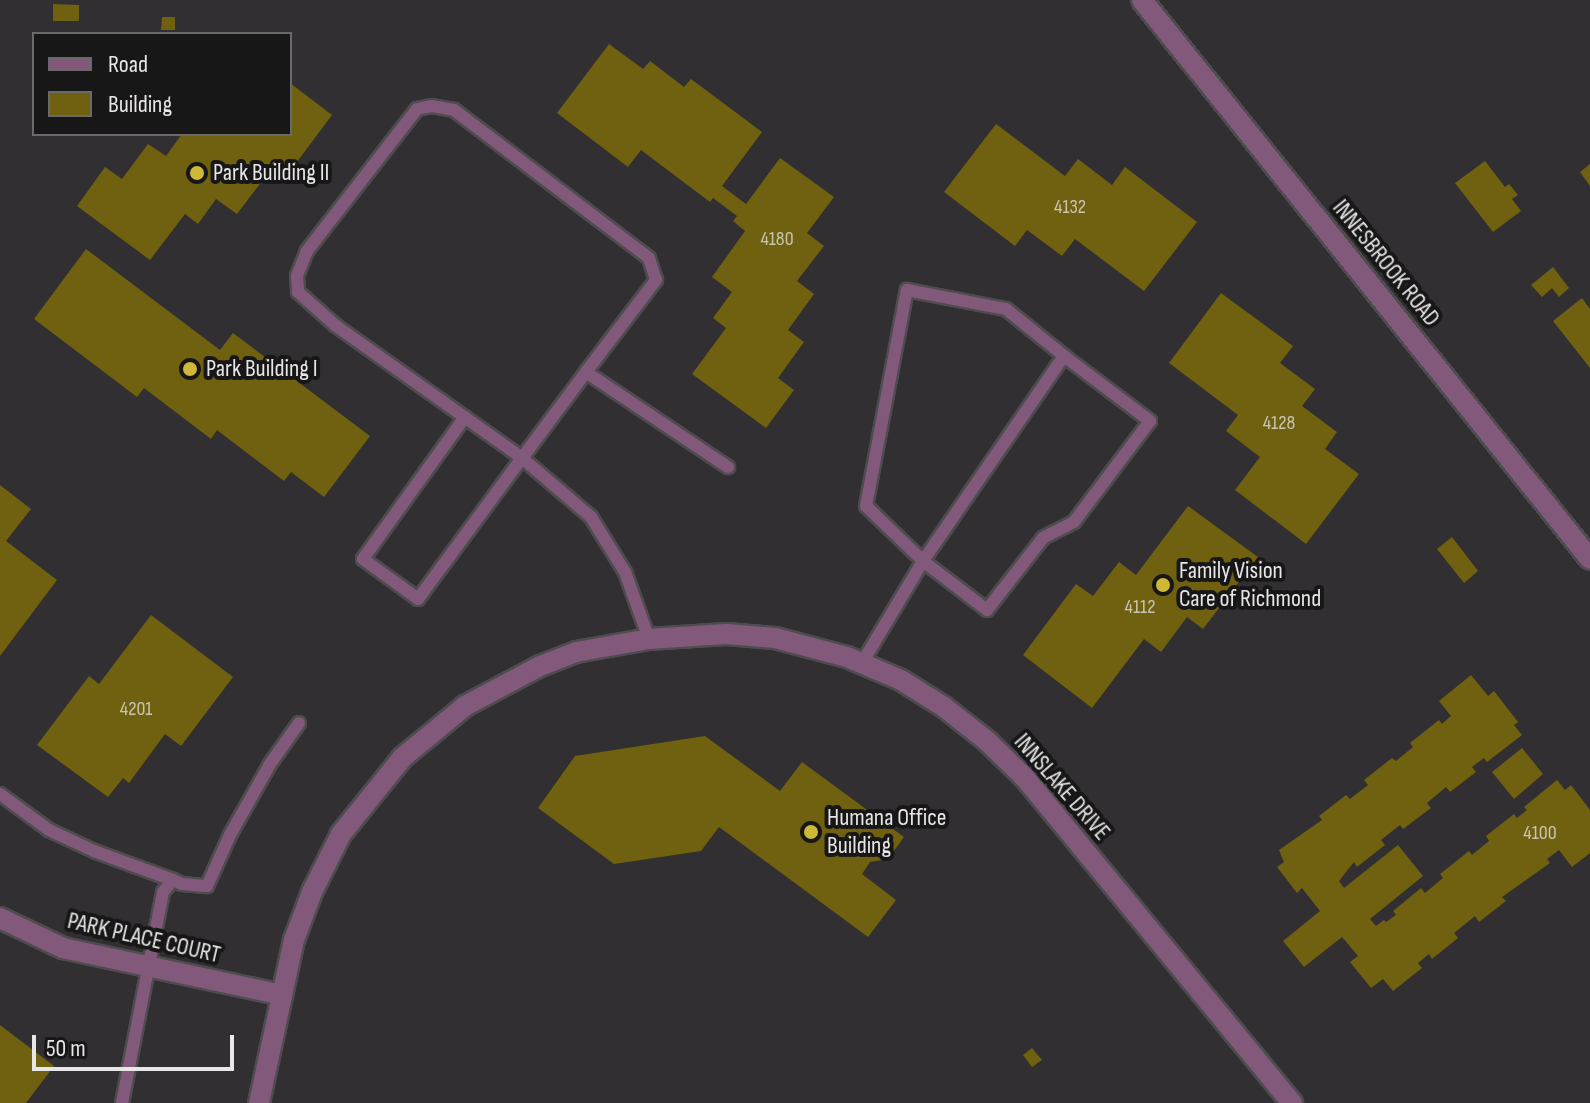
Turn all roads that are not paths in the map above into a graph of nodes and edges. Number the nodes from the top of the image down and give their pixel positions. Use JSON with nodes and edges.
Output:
{"nodes":[{"id":1,"x":1142,"y":0,"type":"edge"},
{"id":2,"x":1064,"y":356,"type":"junction"},
{"id":3,"x":586,"y":372,"type":"junction"},
{"id":4,"x":465,"y":417,"type":"junction"},
{"id":5,"x":522,"y":458,"type":"junction"},
{"id":6,"x":728,"y":467,"type":"dead end"},
{"id":7,"x":1590,"y":559,"type":"edge"},
{"id":8,"x":923,"y":561,"type":"junction"},
{"id":9,"x":649,"y":639,"type":"junction"},
{"id":10,"x":862,"y":663,"type":"junction"},
{"id":11,"x":299,"y":723,"type":"dead end"},
{"id":12,"x":0,"y":794,"type":"edge"},
{"id":13,"x":173,"y":880,"type":"junction"},
{"id":14,"x":0,"y":918,"type":"edge"},
{"id":15,"x":148,"y":966,"type":"junction"},
{"id":16,"x":282,"y":995,"type":"junction"},
{"id":17,"x":122,"y":1103,"type":"edge"},
{"id":18,"x":259,"y":1103,"type":"edge"},
{"id":19,"x":1292,"y":1103,"type":"edge"}],
"edges":[{"from":1,"to":7,"type":"street","name":"INNESBROOK ROAD"},
{"from":2,"to":8,"type":"lane"},
{"from":2,"to":8,"type":"lane"},
{"from":2,"to":8,"type":"lane"},
{"from":3,"to":4,"type":"lane"},
{"from":3,"to":5,"type":"lane"},
{"from":3,"to":6,"type":"lane"},
{"from":4,"to":5,"type":"lane"},
{"from":4,"to":5,"type":"lane"},
{"from":5,"to":9,"type":"lane"},
{"from":8,"to":10,"type":"lane"},
{"from":9,"to":10,"type":"street","name":"INNSLAKE DRIVE"},
{"from":9,"to":16,"type":"street","name":"INNSLAKE DRIVE"},
{"from":10,"to":19,"type":"street","name":"INNSLAKE DRIVE"},
{"from":11,"to":13,"type":"lane"},
{"from":12,"to":13,"type":"lane"},
{"from":13,"to":15,"type":"lane"},
{"from":14,"to":15,"type":"street","name":"PARK PLACE COURT"},
{"from":15,"to":16,"type":"street","name":"PARK PLACE COURT"},
{"from":15,"to":17,"type":"lane"},
{"from":16,"to":18,"type":"street","name":"INNSLAKE DRIVE"}]}
